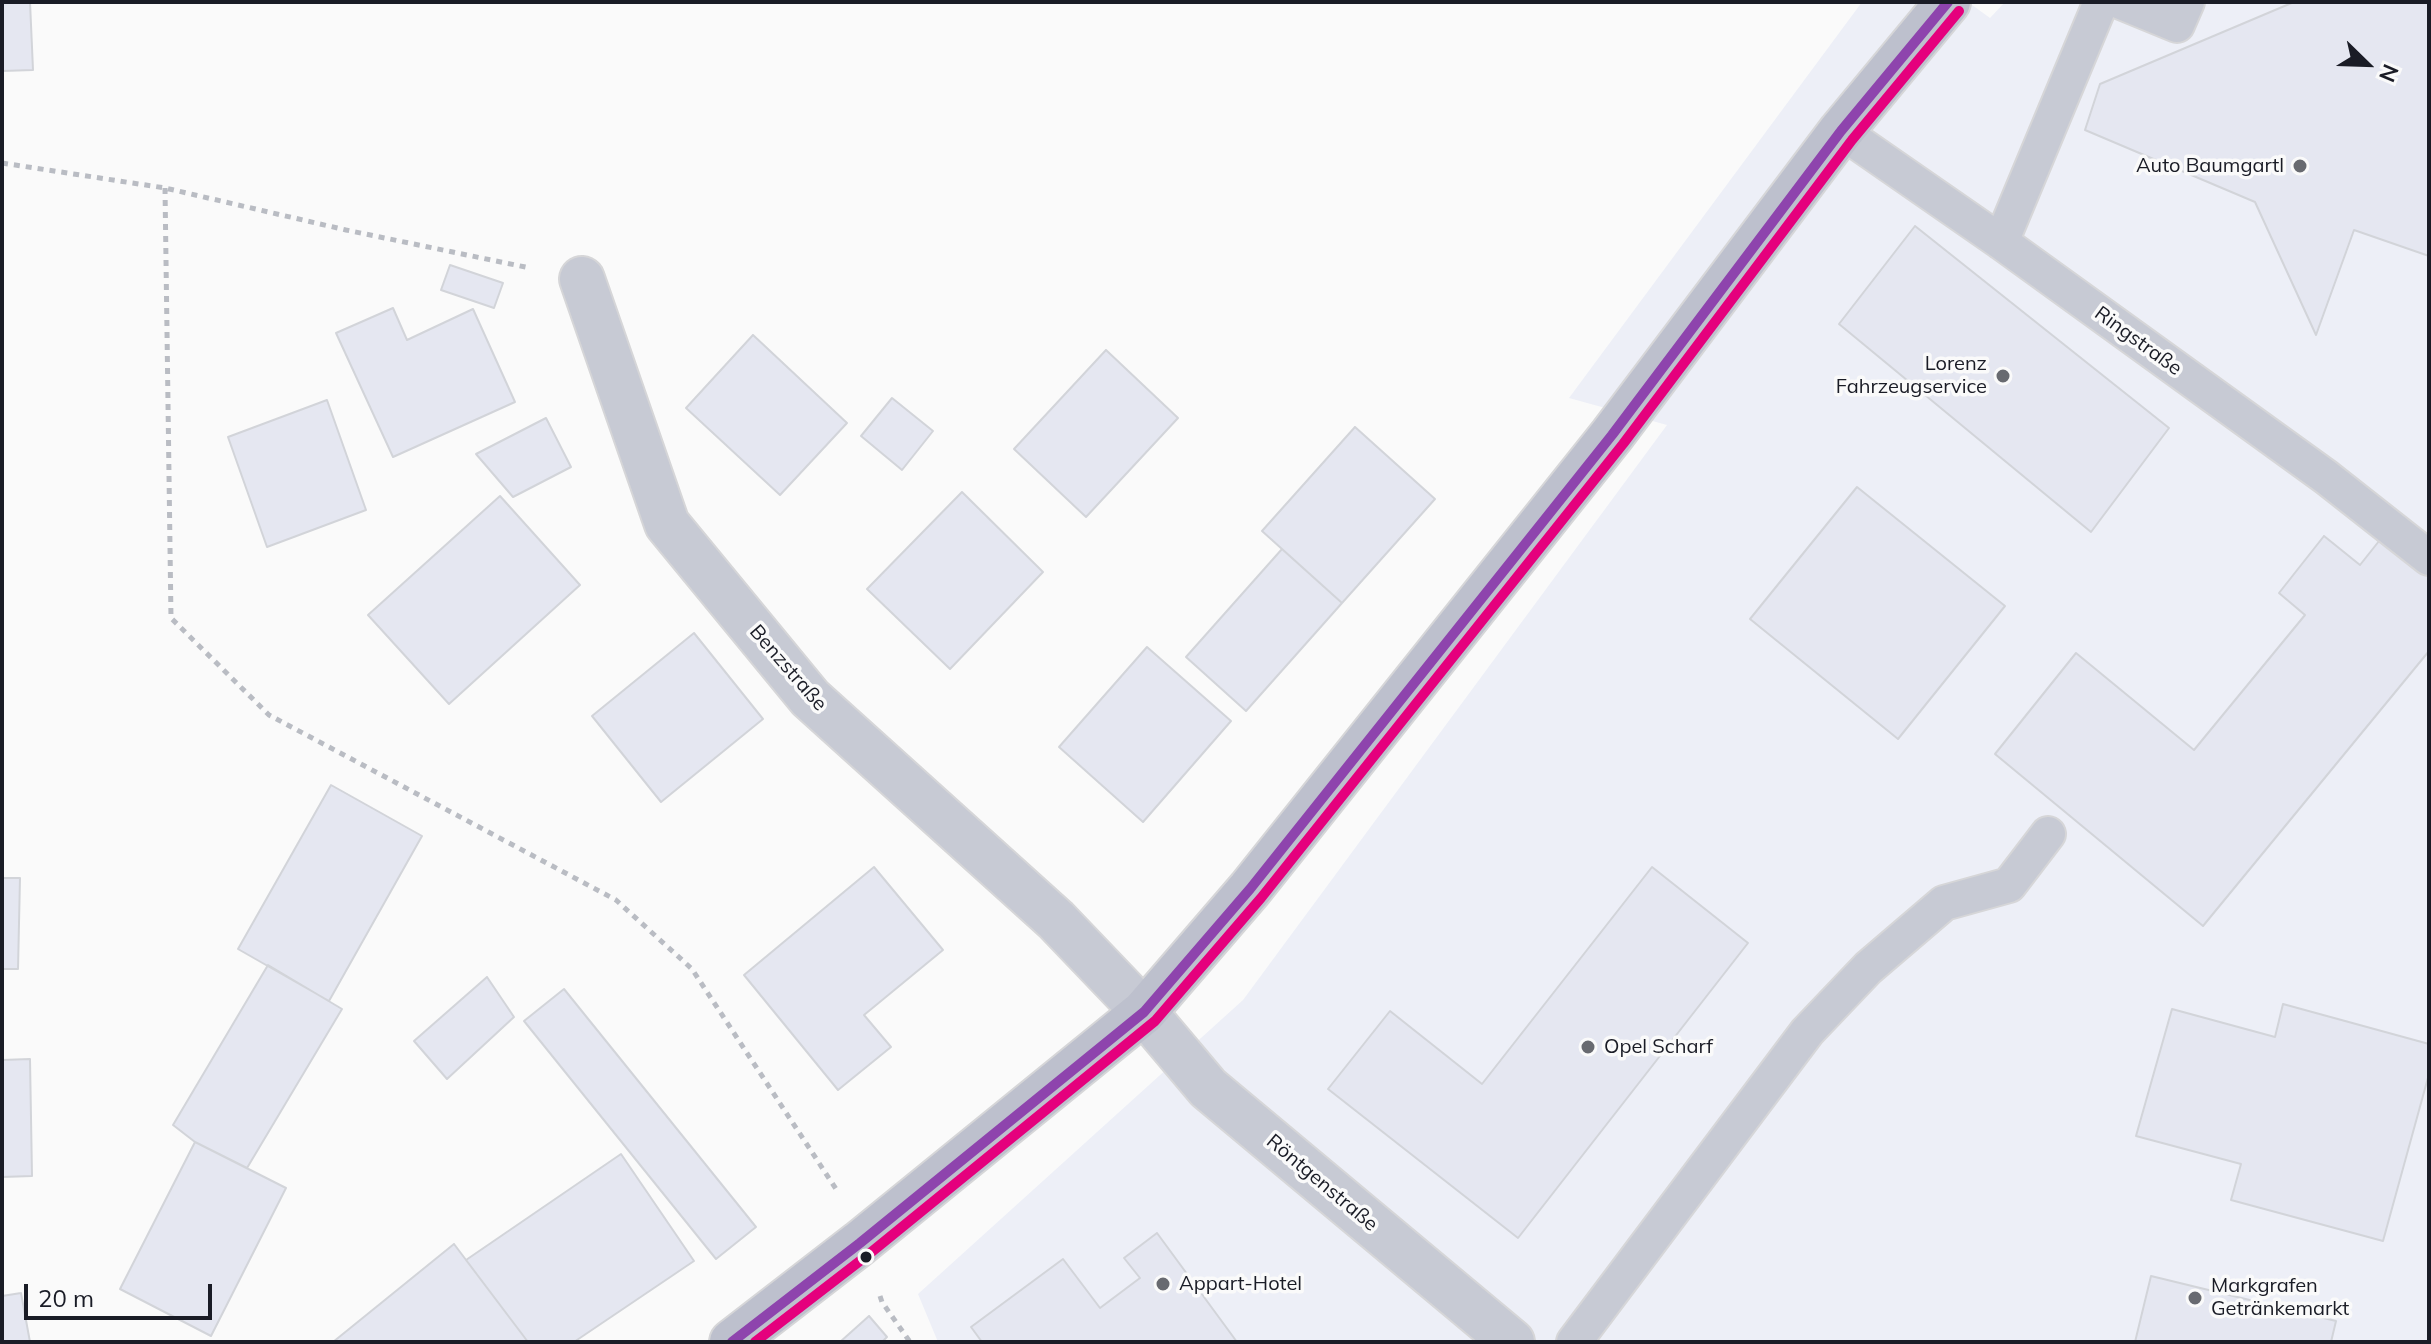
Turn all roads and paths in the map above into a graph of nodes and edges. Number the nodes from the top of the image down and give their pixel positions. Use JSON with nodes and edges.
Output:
{"nodes":[{"id":1,"x":1948,"y":2,"type":"edge"},
{"id":2,"x":2101,"y":2,"type":"edge"},
{"id":3,"x":2121,"y":2,"type":"edge"},
{"id":4,"x":2187,"y":2,"type":"edge"},
{"id":5,"x":1841,"y":131,"type":"junction"},
{"id":6,"x":2,"y":163,"type":"edge"},
{"id":7,"x":165,"y":188,"type":"junction"},
{"id":8,"x":2001,"y":242,"type":"junction"},
{"id":9,"x":582,"y":279,"type":"joint"},
{"id":10,"x":2429,"y":558,"type":"edge"},
{"id":11,"x":2048,"y":834,"type":"dead end"},
{"id":12,"x":1144,"y":1012,"type":"junction"},
{"id":13,"x":867,"y":1237,"type":"junction"},
{"id":14,"x":732,"y":1342,"type":"edge"},
{"id":15,"x":910,"y":1342,"type":"edge"},
{"id":16,"x":1512,"y":1342,"type":"edge"},
{"id":17,"x":1574,"y":1342,"type":"edge"}],
"edges":[{"from":1,"to":5,"type":"street"},
{"from":2,"to":8,"type":"lane"},
{"from":3,"to":4,"type":"lane"},
{"from":5,"to":8,"type":"lane","name":"Ringstraße"},
{"from":5,"to":12,"type":"street"},
{"from":6,"to":7,"type":"path"},
{"from":7,"to":9,"type":"path"},
{"from":7,"to":13,"type":"path"},
{"from":8,"to":10,"type":"lane","name":"Ringstraße"},
{"from":9,"to":12,"type":"street","name":"Benzstraße"},
{"from":11,"to":17,"type":"lane"},
{"from":12,"to":13,"type":"street"},
{"from":12,"to":16,"type":"street","name":"Röntgenstraße"},
{"from":13,"to":14,"type":"street"},
{"from":13,"to":15,"type":"path"}]}
